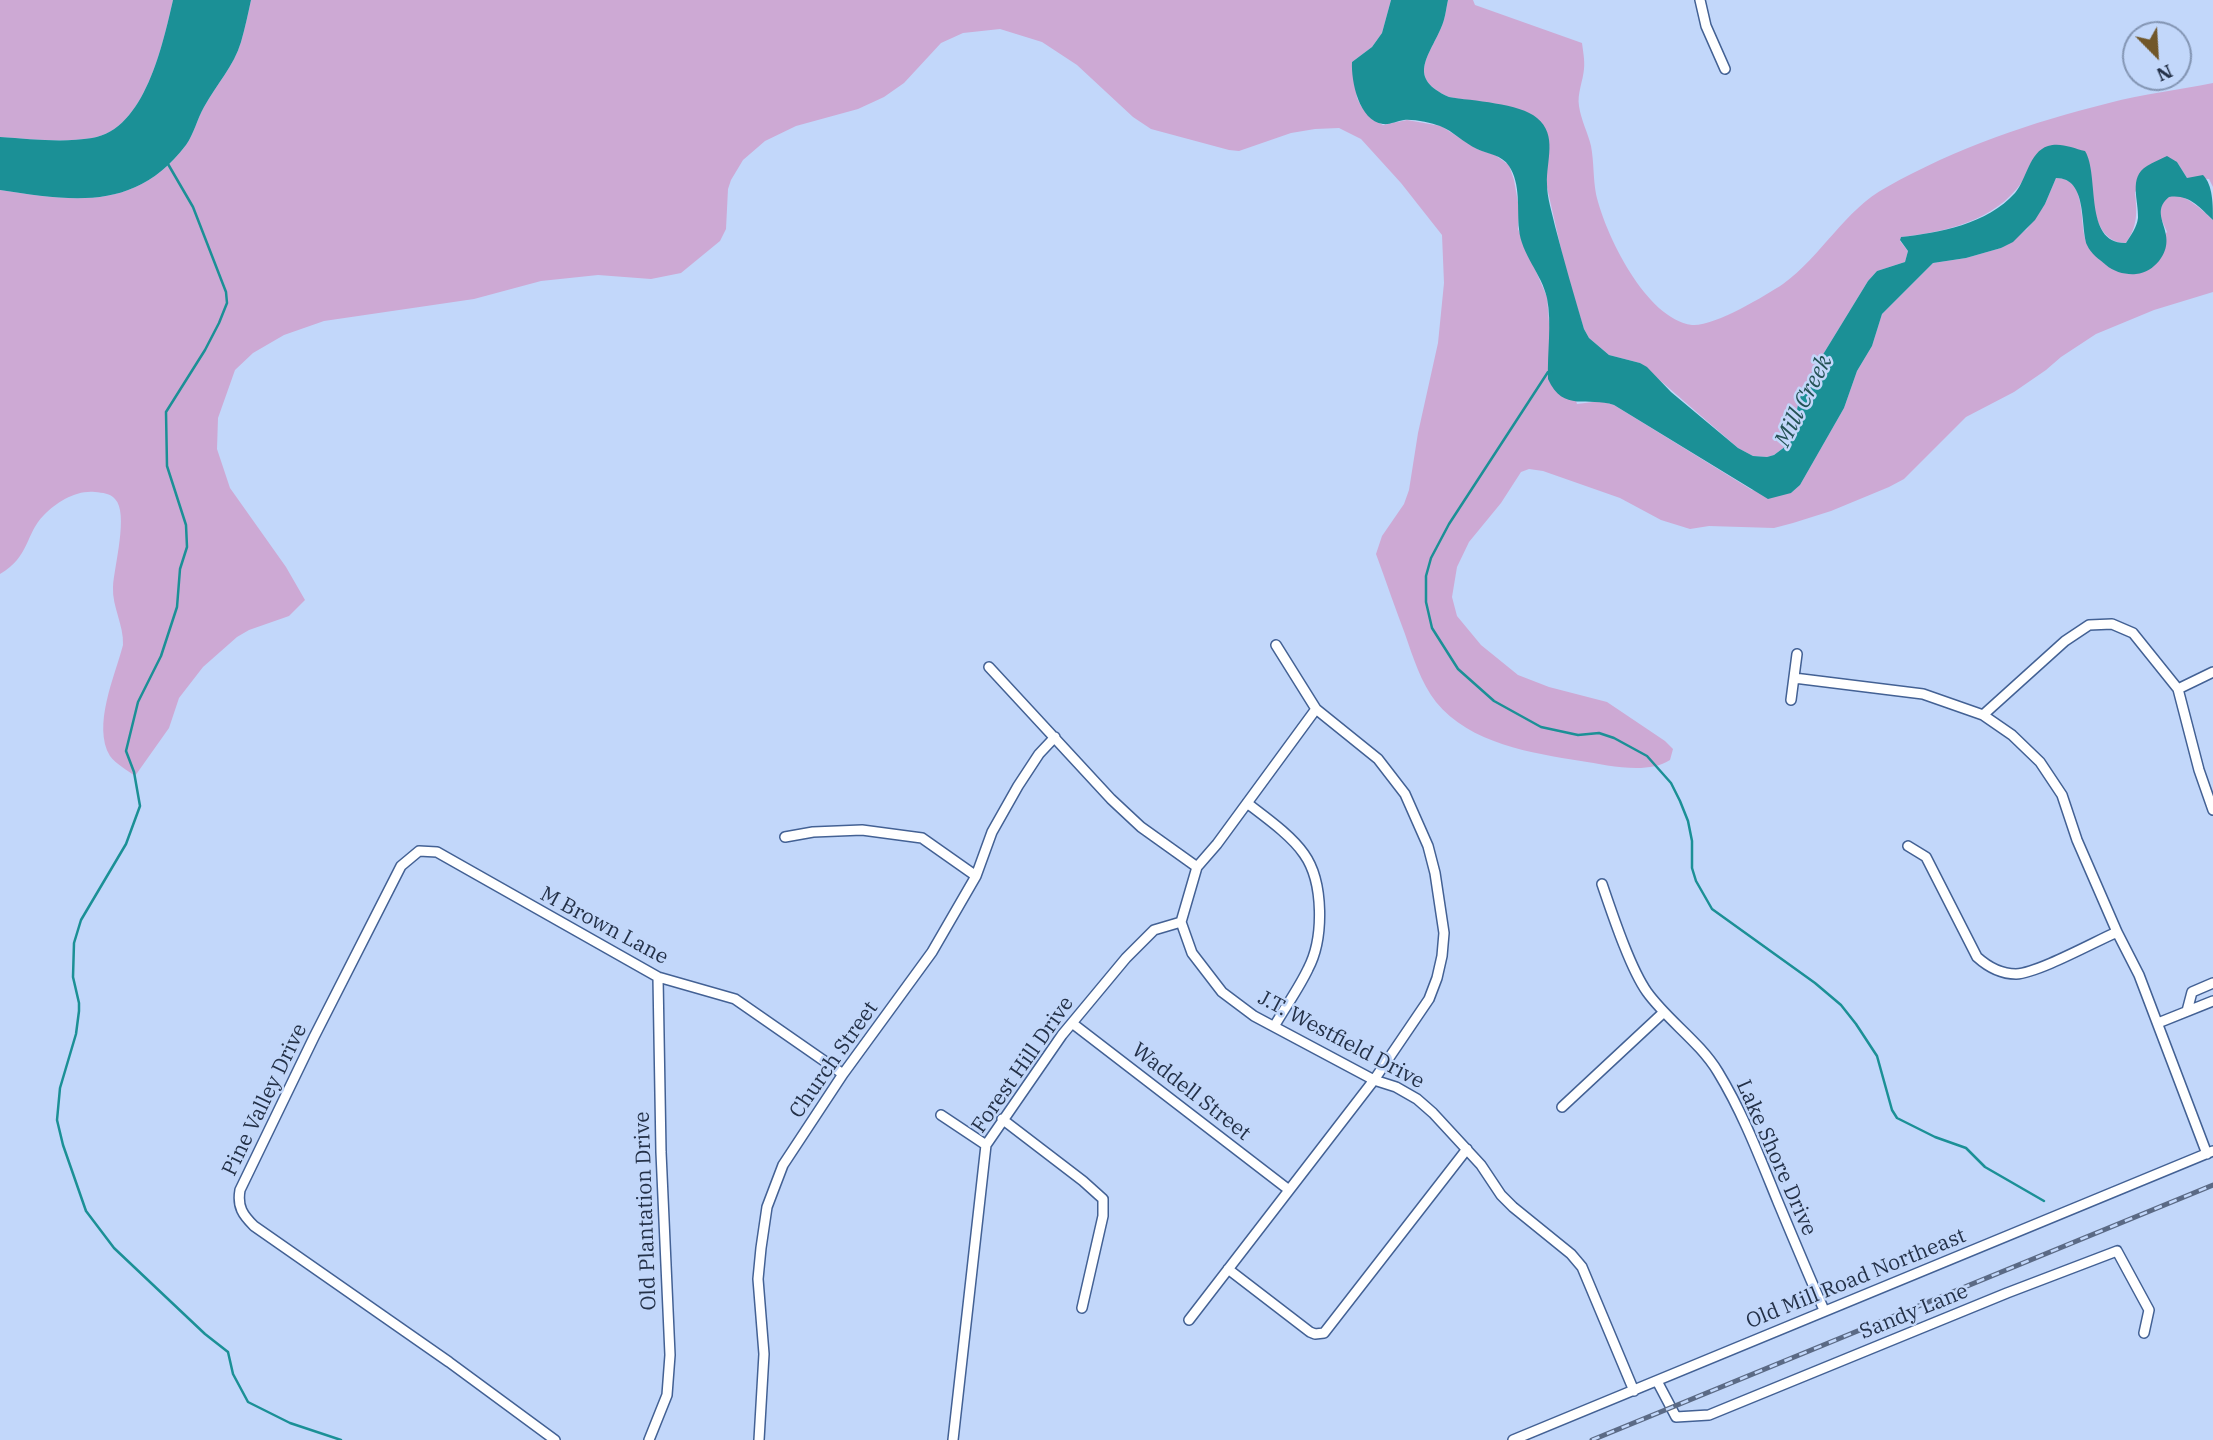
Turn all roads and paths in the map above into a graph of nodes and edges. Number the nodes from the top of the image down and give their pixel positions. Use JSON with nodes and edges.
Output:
{"nodes":[{"id":1,"x":1700,"y":0,"type":"edge"},
{"id":2,"x":1725,"y":69,"type":"dead end"},
{"id":3,"x":1276,"y":645,"type":"dead end"},
{"id":4,"x":1797,"y":654,"type":"dead end"},
{"id":5,"x":989,"y":667,"type":"dead end"},
{"id":6,"x":2213,"y":672,"type":"edge"},
{"id":7,"x":1794,"y":678,"type":"junction"},
{"id":8,"x":2178,"y":689,"type":"junction"},
{"id":9,"x":1791,"y":700,"type":"dead end"},
{"id":10,"x":1316,"y":709,"type":"junction"},
{"id":11,"x":1983,"y":715,"type":"junction"},
{"id":12,"x":1055,"y":737,"type":"junction"},
{"id":13,"x":1247,"y":803,"type":"junction"},
{"id":14,"x":2213,"y":810,"type":"edge"},
{"id":15,"x":785,"y":836,"type":"dead end"},
{"id":16,"x":1908,"y":846,"type":"dead end"},
{"id":17,"x":419,"y":851,"type":"joint"},
{"id":18,"x":1197,"y":867,"type":"junction"},
{"id":19,"x":976,"y":876,"type":"junction"},
{"id":20,"x":1602,"y":884,"type":"dead end"},
{"id":21,"x":1181,"y":922,"type":"junction"},
{"id":22,"x":2117,"y":932,"type":"junction"},
{"id":23,"x":658,"y":977,"type":"junction"},
{"id":24,"x":2213,"y":983,"type":"edge"},
{"id":25,"x":2213,"y":1001,"type":"edge"},
{"id":26,"x":2187,"y":1011,"type":"junction"},
{"id":27,"x":1664,"y":1012,"type":"junction"},
{"id":28,"x":1072,"y":1023,"type":"junction"},
{"id":29,"x":2158,"y":1023,"type":"junction"},
{"id":30,"x":1275,"y":1025,"type":"junction"},
{"id":31,"x":843,"y":1074,"type":"junction"},
{"id":32,"x":1374,"y":1080,"type":"junction"},
{"id":33,"x":1562,"y":1107,"type":"dead end"},
{"id":34,"x":941,"y":1115,"type":"dead end"},
{"id":35,"x":1002,"y":1119,"type":"junction"},
{"id":36,"x":986,"y":1145,"type":"junction"},
{"id":37,"x":1467,"y":1149,"type":"junction"},
{"id":38,"x":2210,"y":1152,"type":"edge"},
{"id":39,"x":1289,"y":1190,"type":"junction"},
{"id":40,"x":1228,"y":1269,"type":"junction"},
{"id":41,"x":1082,"y":1308,"type":"dead end"},
{"id":42,"x":1824,"y":1310,"type":"junction"},
{"id":43,"x":1189,"y":1320,"type":"dead end"},
{"id":44,"x":2144,"y":1333,"type":"dead end"},
{"id":45,"x":1657,"y":1381,"type":"junction"},
{"id":46,"x":1634,"y":1391,"type":"junction"},
{"id":47,"x":555,"y":1440,"type":"edge"},
{"id":48,"x":649,"y":1440,"type":"edge"},
{"id":49,"x":759,"y":1440,"type":"edge"},
{"id":50,"x":953,"y":1440,"type":"edge"},
{"id":51,"x":1513,"y":1440,"type":"edge"}],
"edges":[{"from":1,"to":2,"type":"street"},
{"from":3,"to":10,"type":"street"},
{"from":4,"to":7,"type":"street"},
{"from":5,"to":12,"type":"street"},
{"from":6,"to":8,"type":"street"},
{"from":7,"to":9,"type":"street"},
{"from":7,"to":11,"type":"street"},
{"from":8,"to":11,"type":"street"},
{"from":8,"to":14,"type":"street"},
{"from":10,"to":13,"type":"street"},
{"from":10,"to":32,"type":"street"},
{"from":11,"to":22,"type":"street"},
{"from":12,"to":18,"type":"street"},
{"from":12,"to":19,"type":"street","name":"Church Street"},
{"from":13,"to":18,"type":"street"},
{"from":13,"to":30,"type":"street"},
{"from":15,"to":19,"type":"street"},
{"from":16,"to":22,"type":"street"},
{"from":17,"to":23,"type":"street","name":"M Brown Lane"},
{"from":17,"to":47,"type":"street","name":"Pine Valley Drive"},
{"from":18,"to":21,"type":"street"},
{"from":19,"to":31,"type":"street","name":"Church Street"},
{"from":20,"to":27,"type":"street","name":"Lake Shore Drive"},
{"from":21,"to":28,"type":"street","name":"Forest Hill Drive"},
{"from":21,"to":30,"type":"street","name":"J.T. Westfield Drive"},
{"from":22,"to":29,"type":"street"},
{"from":23,"to":31,"type":"street","name":"M Brown Lane"},
{"from":23,"to":48,"type":"street","name":"Old Plantation Drive"},
{"from":24,"to":26,"type":"street"},
{"from":25,"to":26,"type":"street"},
{"from":26,"to":29,"type":"street"},
{"from":27,"to":33,"type":"street"},
{"from":27,"to":42,"type":"street","name":"Lake Shore Drive"},
{"from":28,"to":35,"type":"street","name":"Forest Hill Drive"},
{"from":28,"to":39,"type":"street","name":"Waddell Street"},
{"from":29,"to":38,"type":"street"},
{"from":30,"to":32,"type":"street","name":"J.T. Westfield Drive"},
{"from":31,"to":49,"type":"street","name":"Church Street"},
{"from":32,"to":37,"type":"street","name":"J.T. Westfield Drive"},
{"from":32,"to":39,"type":"street"},
{"from":34,"to":36,"type":"street"},
{"from":35,"to":36,"type":"street","name":"Forest Hill Drive"},
{"from":35,"to":41,"type":"street"},
{"from":36,"to":50,"type":"street","name":"Forest Hill Drive"},
{"from":37,"to":40,"type":"street"},
{"from":37,"to":46,"type":"street","name":"J.T. Westfield Drive"},
{"from":38,"to":42,"type":"street","name":"Old Mill Road Northeast"},
{"from":39,"to":40,"type":"street"},
{"from":40,"to":43,"type":"street"},
{"from":42,"to":45,"type":"street","name":"Old Mill Road Northeast"},
{"from":44,"to":45,"type":"street","name":"Sandy Lane"},
{"from":45,"to":46,"type":"street","name":"Old Mill Road Northeast"},
{"from":46,"to":51,"type":"street","name":"Old Mill Road Northeast"}]}
